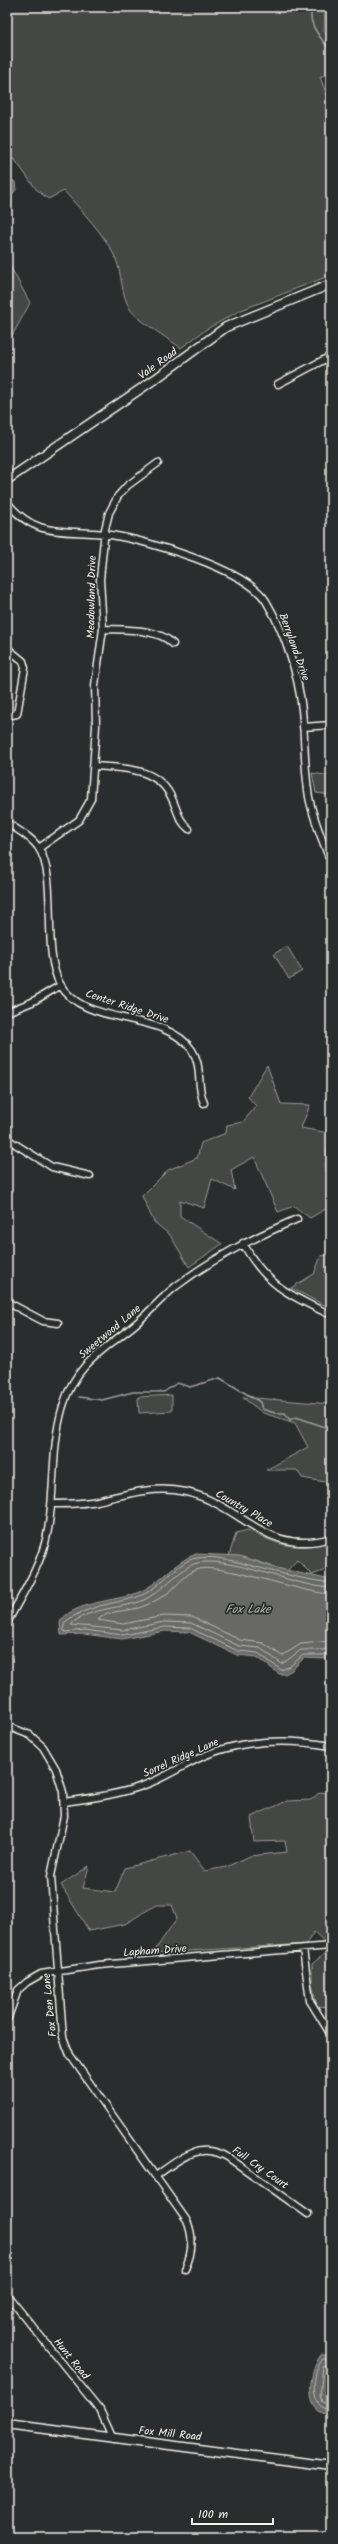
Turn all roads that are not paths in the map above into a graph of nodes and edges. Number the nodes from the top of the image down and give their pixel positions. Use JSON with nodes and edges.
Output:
{"nodes":[{"id":1,"x":331,"y":284,"type":"edge"},
{"id":2,"x":331,"y":356,"type":"edge"},
{"id":3,"x":278,"y":384,"type":"dead end"},
{"id":4,"x":158,"y":463,"type":"dead end"},
{"id":5,"x":7,"y":480,"type":"edge"},
{"id":6,"x":7,"y":502,"type":"edge"},
{"id":7,"x":105,"y":534,"type":"junction"},
{"id":8,"x":103,"y":629,"type":"junction"},
{"id":9,"x":173,"y":644,"type":"dead end"},
{"id":10,"x":7,"y":648,"type":"edge"},
{"id":11,"x":7,"y":716,"type":"edge"},
{"id":12,"x":331,"y":725,"type":"edge"},
{"id":13,"x":304,"y":726,"type":"junction"},
{"id":14,"x":94,"y":766,"type":"junction"},
{"id":15,"x":7,"y":823,"type":"edge"},
{"id":16,"x":189,"y":829,"type":"dead end"},
{"id":17,"x":331,"y":841,"type":"edge"},
{"id":18,"x":324,"y":843,"type":"junction"},
{"id":19,"x":39,"y":848,"type":"junction"},
{"id":20,"x":331,"y":863,"type":"edge"},
{"id":21,"x":61,"y":985,"type":"junction"},
{"id":22,"x":7,"y":1012,"type":"edge"},
{"id":23,"x":204,"y":1103,"type":"dead end"},
{"id":24,"x":7,"y":1139,"type":"edge"},
{"id":25,"x":90,"y":1176,"type":"dead end"},
{"id":26,"x":296,"y":1219,"type":"dead end"},
{"id":27,"x":243,"y":1243,"type":"junction"},
{"id":28,"x":7,"y":1302,"type":"edge"},
{"id":29,"x":331,"y":1315,"type":"edge"},
{"id":30,"x":58,"y":1323,"type":"dead end"},
{"id":31,"x":52,"y":1504,"type":"junction"},
{"id":32,"x":331,"y":1538,"type":"edge"},
{"id":33,"x":7,"y":1623,"type":"edge"},
{"id":34,"x":7,"y":1726,"type":"edge"},
{"id":35,"x":331,"y":1746,"type":"edge"},
{"id":36,"x":64,"y":1802,"type":"junction"},
{"id":37,"x":331,"y":1946,"type":"edge"},
{"id":38,"x":303,"y":1949,"type":"junction"},
{"id":39,"x":57,"y":1971,"type":"junction"},
{"id":40,"x":7,"y":2020,"type":"edge"},
{"id":41,"x":331,"y":2035,"type":"edge"},
{"id":42,"x":156,"y":2176,"type":"junction"},
{"id":43,"x":308,"y":2214,"type":"dead end"},
{"id":44,"x":184,"y":2269,"type":"dead end"},
{"id":45,"x":7,"y":2295,"type":"edge"},
{"id":46,"x":7,"y":2424,"type":"edge"},
{"id":47,"x":113,"y":2439,"type":"junction"},
{"id":48,"x":331,"y":2466,"type":"edge"}],
"edges":[{"from":1,"to":5,"type":"main road","name":"Vale Road"},
{"from":2,"to":3,"type":"street"},
{"from":4,"to":7,"type":"street","name":"Meadowland Drive"},
{"from":6,"to":7,"type":"street","name":"Berryland Drive"},
{"from":7,"to":8,"type":"street","name":"Meadowland Drive"},
{"from":7,"to":13,"type":"street","name":"Berryland Drive"},
{"from":8,"to":9,"type":"street"},
{"from":8,"to":14,"type":"street","name":"Meadowland Drive"},
{"from":10,"to":11,"type":"street"},
{"from":12,"to":13,"type":"street"},
{"from":13,"to":18,"type":"street","name":"Berryland Drive"},
{"from":14,"to":16,"type":"street"},
{"from":14,"to":19,"type":"street","name":"Meadowland Drive"},
{"from":15,"to":19,"type":"street"},
{"from":17,"to":18,"type":"street"},
{"from":18,"to":20,"type":"street","name":"Berryland Drive"},
{"from":19,"to":21,"type":"street","name":"Center Ridge Drive"},
{"from":21,"to":22,"type":"street"},
{"from":21,"to":23,"type":"street","name":"Center Ridge Drive"},
{"from":24,"to":25,"type":"street"},
{"from":26,"to":27,"type":"street","name":"Sweetwood Lane"},
{"from":27,"to":29,"type":"street"},
{"from":27,"to":31,"type":"street","name":"Sweetwood Lane"},
{"from":28,"to":30,"type":"street"},
{"from":31,"to":32,"type":"street","name":"Country Place"},
{"from":31,"to":33,"type":"street","name":"Sweetwood Lane"},
{"from":34,"to":36,"type":"street","name":"Fox Den Lane"},
{"from":35,"to":36,"type":"street","name":"Sorrel Ridge Lane"},
{"from":36,"to":39,"type":"street","name":"Fox Den Lane"},
{"from":37,"to":38,"type":"street","name":"Lapham Drive"},
{"from":38,"to":39,"type":"street","name":"Lapham Drive"},
{"from":38,"to":41,"type":"street"},
{"from":39,"to":40,"type":"street","name":"Lapham Drive"},
{"from":39,"to":42,"type":"street","name":"Fox Den Lane"},
{"from":42,"to":43,"type":"street","name":"Full Cry Court"},
{"from":42,"to":44,"type":"street","name":"Fox Den Lane"},
{"from":45,"to":47,"type":"street","name":"Hunt Road"},
{"from":46,"to":47,"type":"main road","name":"Fox Mill Road"},
{"from":47,"to":48,"type":"main road","name":"Fox Mill Road"}]}
